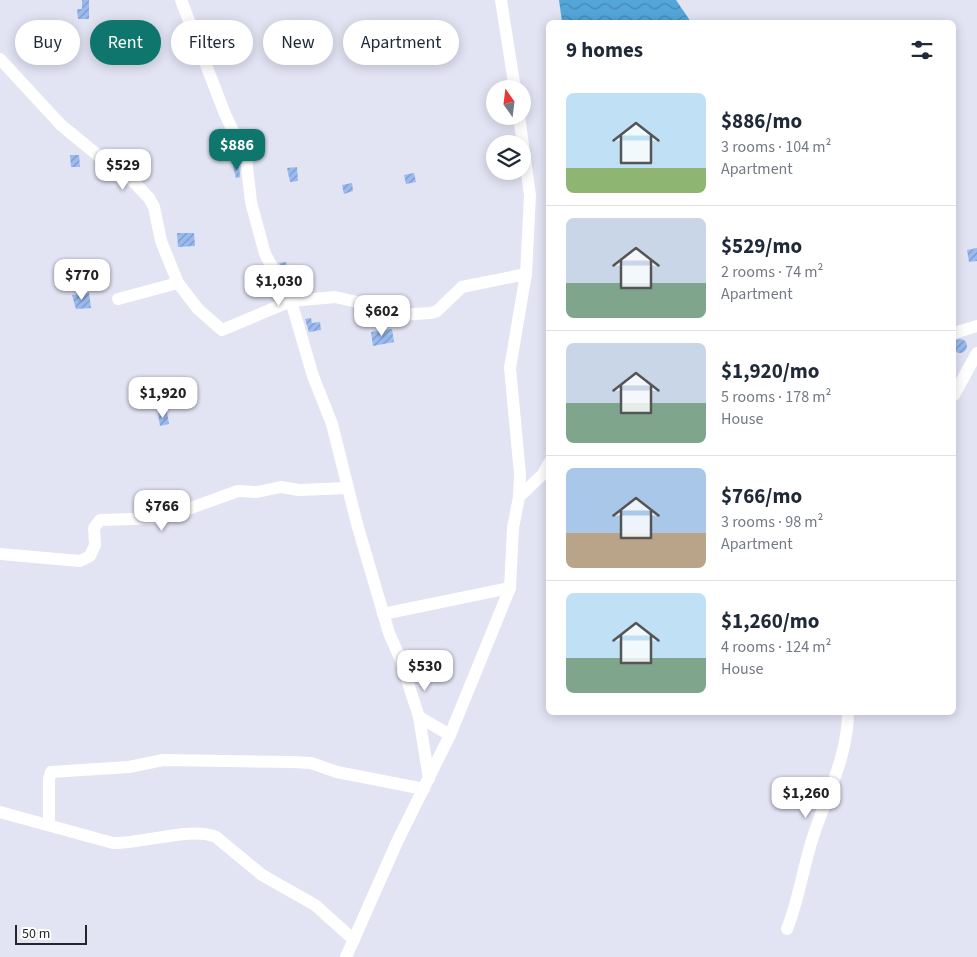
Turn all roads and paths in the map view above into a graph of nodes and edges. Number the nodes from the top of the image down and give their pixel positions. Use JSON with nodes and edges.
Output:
{"nodes":[{"id":1,"x":181,"y":0,"type":"edge"},
{"id":2,"x":501,"y":0,"type":"edge"},
{"id":3,"x":0,"y":60,"type":"edge"},
{"id":4,"x":514,"y":80,"type":"edge"},
{"id":5,"x":520,"y":125,"type":"edge"},
{"id":6,"x":526,"y":274,"type":"junction"},
{"id":7,"x":178,"y":283,"type":"junction"},
{"id":8,"x":118,"y":299,"type":"dead end"},
{"id":9,"x":291,"y":302,"type":"junction"},
{"id":10,"x":977,"y":326,"type":"edge"},
{"id":11,"x":956,"y":332,"type":"edge"},
{"id":12,"x":977,"y":353,"type":"edge"},
{"id":13,"x":956,"y":391,"type":"edge"},
{"id":14,"x":546,"y":467,"type":"edge"},
{"id":15,"x":348,"y":488,"type":"junction"},
{"id":16,"x":519,"y":497,"type":"junction"},
{"id":17,"x":0,"y":554,"type":"edge"},
{"id":18,"x":510,"y":588,"type":"junction"},
{"id":19,"x":383,"y":614,"type":"junction"},
{"id":20,"x":848,"y":715,"type":"edge"},
{"id":21,"x":419,"y":718,"type":"junction"},
{"id":22,"x":450,"y":735,"type":"junction"},
{"id":23,"x":426,"y":784,"type":"junction"},
{"id":24,"x":0,"y":812,"type":"edge"},
{"id":25,"x":49,"y":824,"type":"junction"},
{"id":26,"x":787,"y":929,"type":"dead end"},
{"id":27,"x":354,"y":940,"type":"junction"},
{"id":28,"x":346,"y":957,"type":"edge"}],
"edges":[{"from":1,"to":9,"type":"street"},
{"from":2,"to":4,"type":"street"},
{"from":3,"to":7,"type":"street"},
{"from":5,"to":6,"type":"street"},
{"from":6,"to":9,"type":"street"},
{"from":6,"to":16,"type":"street"},
{"from":7,"to":8,"type":"street"},
{"from":7,"to":9,"type":"street"},
{"from":9,"to":15,"type":"street"},
{"from":10,"to":11,"type":"street"},
{"from":12,"to":13,"type":"street"},
{"from":14,"to":16,"type":"street"},
{"from":15,"to":17,"type":"street"},
{"from":15,"to":19,"type":"street"},
{"from":16,"to":18,"type":"street"},
{"from":18,"to":19,"type":"street"},
{"from":18,"to":22,"type":"street"},
{"from":19,"to":21,"type":"street"},
{"from":20,"to":26,"type":"street"},
{"from":21,"to":22,"type":"street"},
{"from":21,"to":23,"type":"street"},
{"from":22,"to":23,"type":"street"},
{"from":23,"to":25,"type":"street"},
{"from":23,"to":27,"type":"street"},
{"from":24,"to":25,"type":"street"},
{"from":25,"to":27,"type":"street"},
{"from":27,"to":28,"type":"street"}]}
